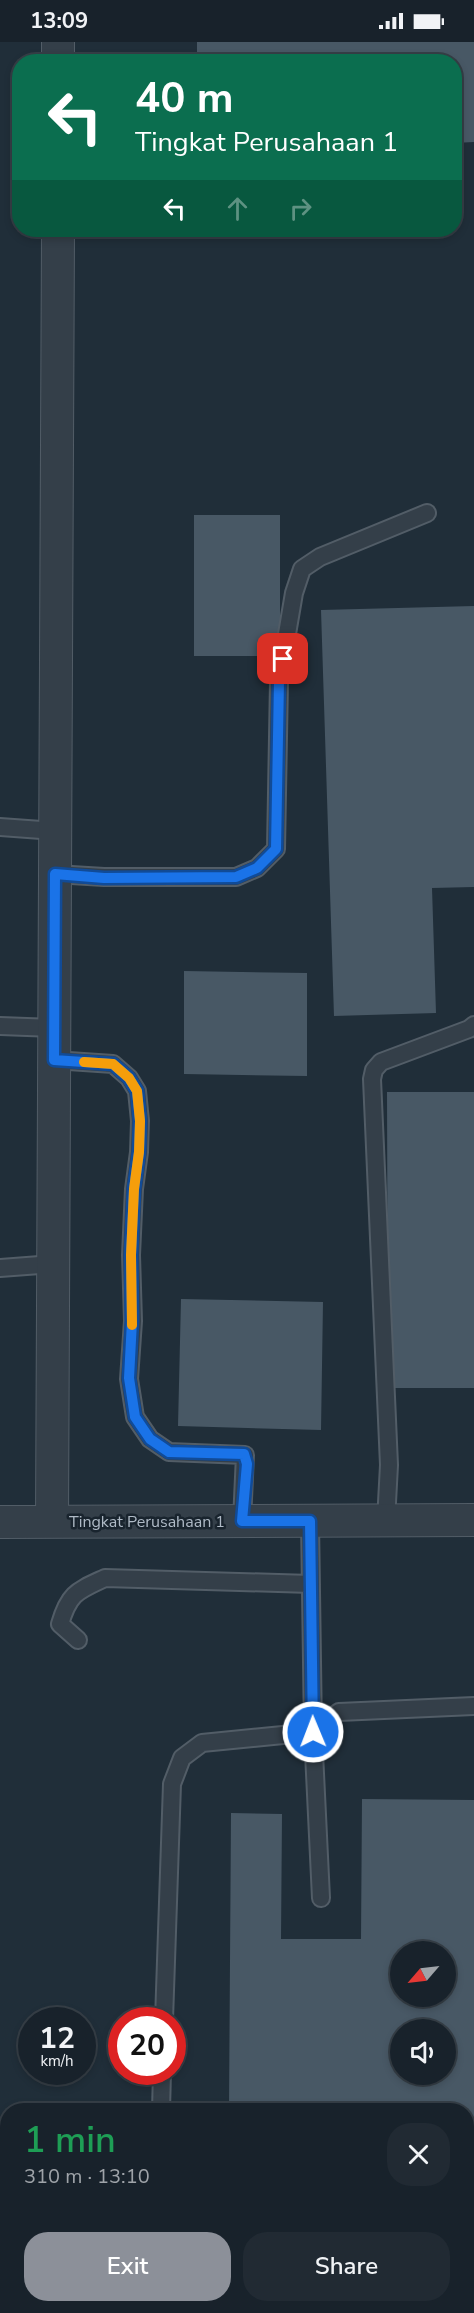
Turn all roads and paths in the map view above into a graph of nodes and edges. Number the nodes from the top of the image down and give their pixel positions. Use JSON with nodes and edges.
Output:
{"nodes":[{"id":1,"x":58,"y":237,"type":"edge"},
{"id":2,"x":427,"y":513,"type":"dead end"},
{"id":3,"x":0,"y":827,"type":"edge"},
{"id":4,"x":55,"y":831,"type":"junction"},
{"id":5,"x":55,"y":874,"type":"junction"},
{"id":6,"x":474,"y":1025,"type":"edge"},
{"id":7,"x":0,"y":1026,"type":"edge"},
{"id":8,"x":54,"y":1028,"type":"junction"},
{"id":9,"x":54,"y":1060,"type":"junction"},
{"id":10,"x":53,"y":1264,"type":"junction"},
{"id":11,"x":0,"y":1268,"type":"edge"},
{"id":12,"x":474,"y":1520,"type":"edge"},
{"id":13,"x":242,"y":1521,"type":"junction"},
{"id":14,"x":310,"y":1521,"type":"junction"},
{"id":15,"x":386,"y":1521,"type":"junction"},
{"id":16,"x":0,"y":1522,"type":"edge"},
{"id":17,"x":52,"y":1522,"type":"junction"},
{"id":18,"x":311,"y":1584,"type":"junction"},
{"id":19,"x":78,"y":1640,"type":"dead end"},
{"id":20,"x":474,"y":1706,"type":"edge"},
{"id":21,"x":313,"y":1732,"type":"junction"},
{"id":22,"x":321,"y":1898,"type":"dead end"},
{"id":23,"x":164,"y":2007,"type":"edge"},
{"id":24,"x":162,"y":2085,"type":"edge"},
{"id":25,"x":161,"y":2103,"type":"edge"}],
"edges":[{"from":1,"to":4,"type":"street"},
{"from":2,"to":5,"type":"lane"},
{"from":3,"to":4,"type":"lane"},
{"from":4,"to":5,"type":"street"},
{"from":5,"to":8,"type":"street"},
{"from":6,"to":15,"type":"lane"},
{"from":7,"to":8,"type":"lane"},
{"from":8,"to":9,"type":"street"},
{"from":9,"to":10,"type":"street"},
{"from":9,"to":13,"type":"lane"},
{"from":10,"to":11,"type":"lane"},
{"from":10,"to":17,"type":"street"},
{"from":12,"to":15,"type":"street","name":"Tingkat Perusahaan 1"},
{"from":13,"to":14,"type":"street","name":"Tingkat Perusahaan 1"},
{"from":13,"to":17,"type":"street","name":"Tingkat Perusahaan 1"},
{"from":14,"to":15,"type":"street","name":"Tingkat Perusahaan 1"},
{"from":14,"to":18,"type":"lane"},
{"from":16,"to":17,"type":"street","name":"Tingkat Perusahaan 1"},
{"from":18,"to":19,"type":"lane"},
{"from":18,"to":21,"type":"lane"},
{"from":20,"to":21,"type":"lane"},
{"from":21,"to":22,"type":"lane"},
{"from":21,"to":23,"type":"lane"},
{"from":24,"to":25,"type":"lane"}]}
